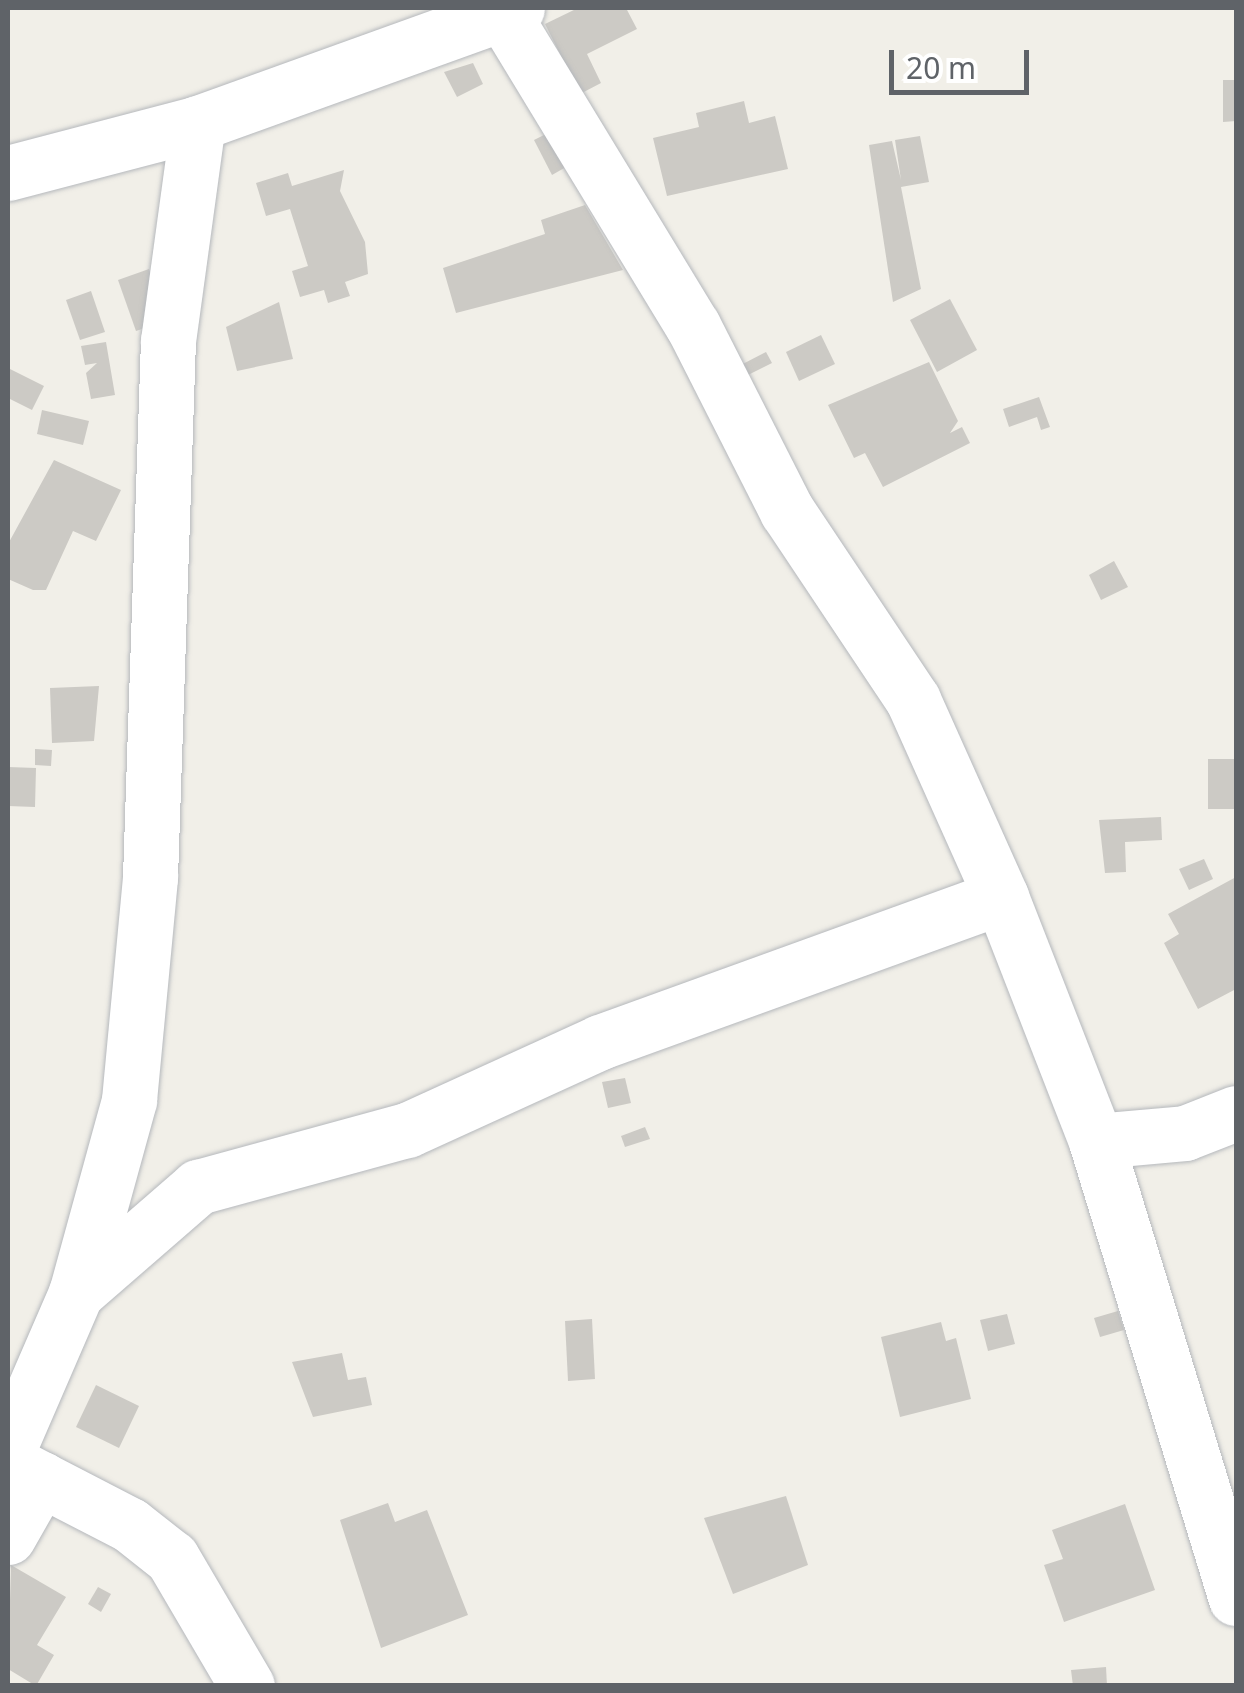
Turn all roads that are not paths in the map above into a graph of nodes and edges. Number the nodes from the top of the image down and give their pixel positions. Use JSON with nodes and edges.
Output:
{"nodes":[{"id":1,"x":510,"y":11,"type":"edge"},
{"id":2,"x":198,"y":123,"type":"junction"},
{"id":3,"x":8,"y":173,"type":"edge"},
{"id":4,"x":1000,"y":896,"type":"junction"},
{"id":5,"x":1236,"y":1113,"type":"edge"},
{"id":6,"x":1096,"y":1141,"type":"junction"},
{"id":7,"x":76,"y":1293,"type":"junction"},
{"id":8,"x":19,"y":1464,"type":"edge"},
{"id":9,"x":8,"y":1538,"type":"edge"},
{"id":10,"x":1236,"y":1598,"type":"edge"},
{"id":11,"x":247,"y":1686,"type":"edge"}],
"edges":[{"from":1,"to":2,"type":"street"},
{"from":1,"to":4,"type":"street"},
{"from":2,"to":3,"type":"street"},
{"from":2,"to":7,"type":"street"},
{"from":4,"to":6,"type":"street"},
{"from":4,"to":7,"type":"street"},
{"from":5,"to":6,"type":"street"},
{"from":6,"to":10,"type":"street"},
{"from":7,"to":8,"type":"street"},
{"from":8,"to":9,"type":"street"},
{"from":8,"to":11,"type":"street"}]}
